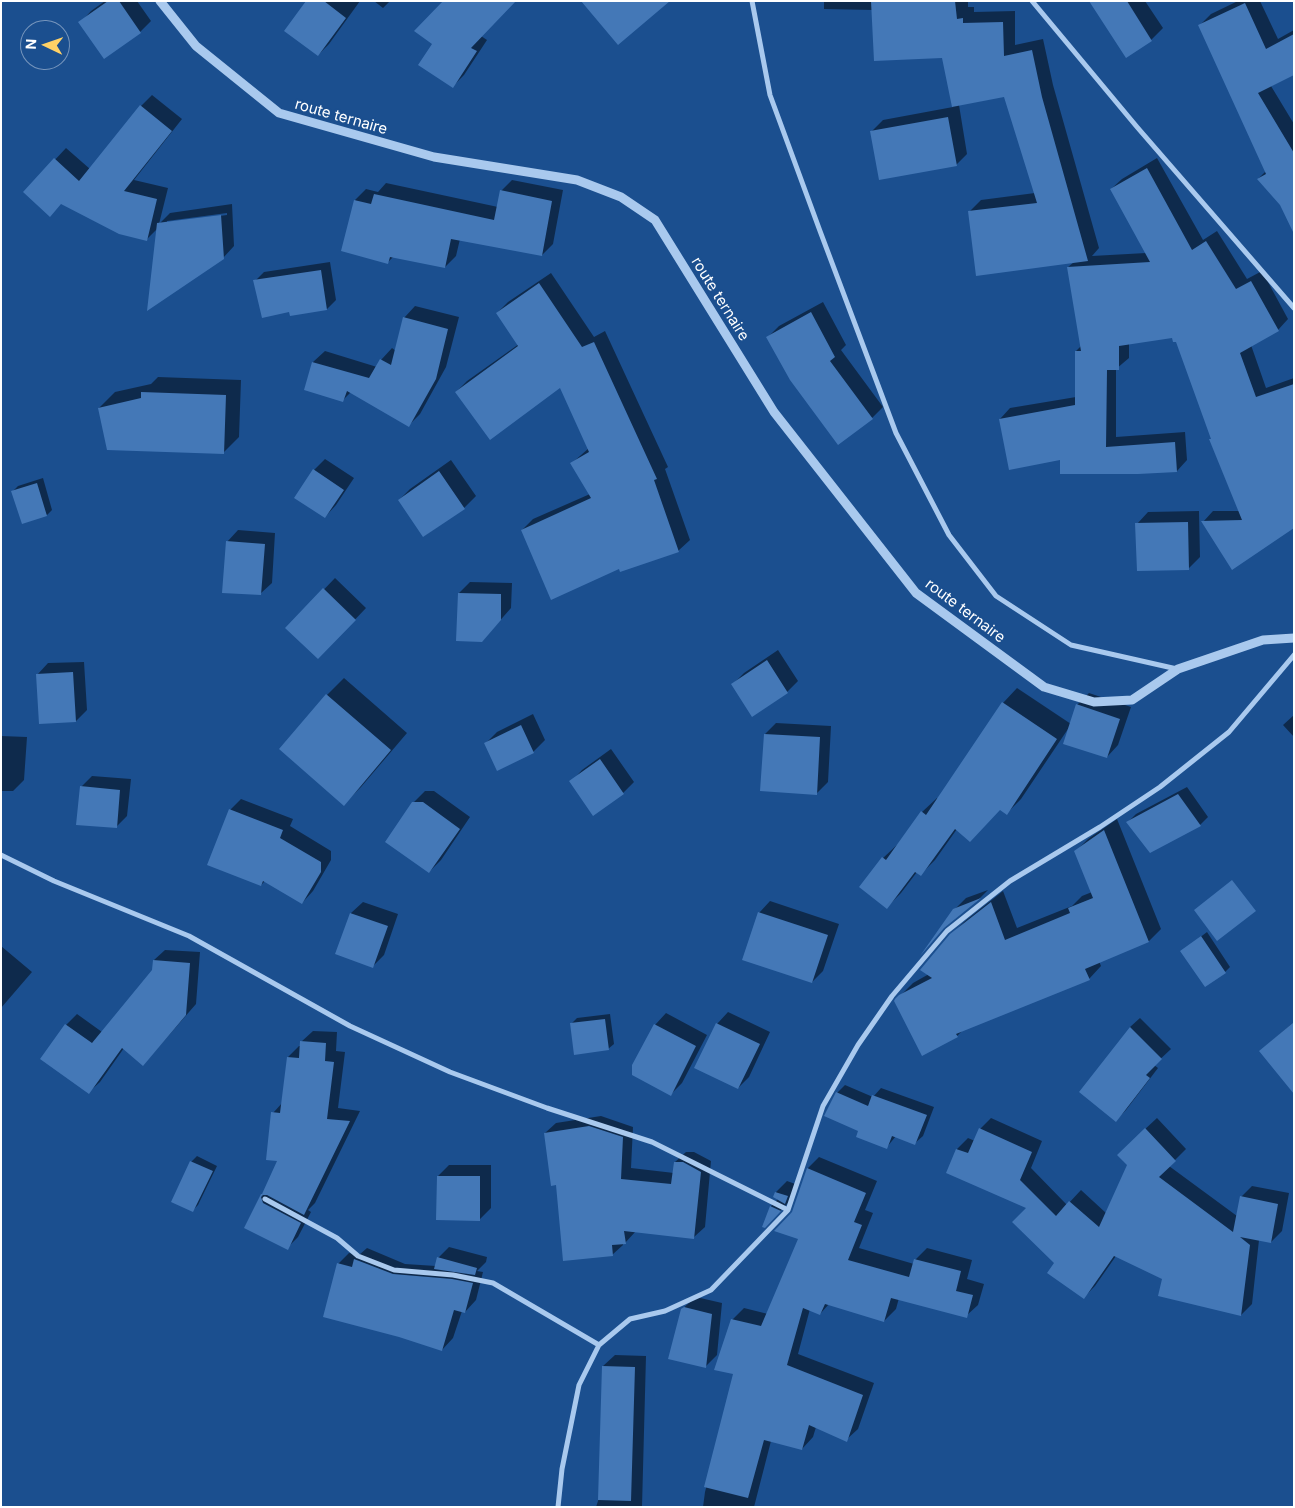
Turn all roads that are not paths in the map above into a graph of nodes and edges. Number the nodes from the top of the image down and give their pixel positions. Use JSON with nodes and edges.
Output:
{"nodes":[{"id":1,"x":160,"y":1,"type":"edge"},
{"id":2,"x":752,"y":1,"type":"edge"},
{"id":3,"x":1032,"y":1,"type":"edge"},
{"id":4,"x":1294,"y":308,"type":"edge"},
{"id":5,"x":1294,"y":638,"type":"edge"},
{"id":6,"x":1294,"y":655,"type":"edge"},
{"id":7,"x":1178,"y":669,"type":"junction"},
{"id":8,"x":1,"y":855,"type":"edge"},
{"id":9,"x":265,"y":1199,"type":"dead end"},
{"id":10,"x":788,"y":1210,"type":"junction"},
{"id":11,"x":599,"y":1345,"type":"junction"},
{"id":12,"x":558,"y":1507,"type":"edge"}],
"edges":[{"from":1,"to":7,"type":"street","name":"route ternaire"},
{"from":2,"to":7,"type":"street"},
{"from":3,"to":4,"type":"street"},
{"from":5,"to":7,"type":"street","name":"route ternaire"},
{"from":6,"to":10,"type":"street"},
{"from":8,"to":10,"type":"street"},
{"from":9,"to":11,"type":"street"},
{"from":10,"to":11,"type":"street"},
{"from":11,"to":12,"type":"street"}]}
